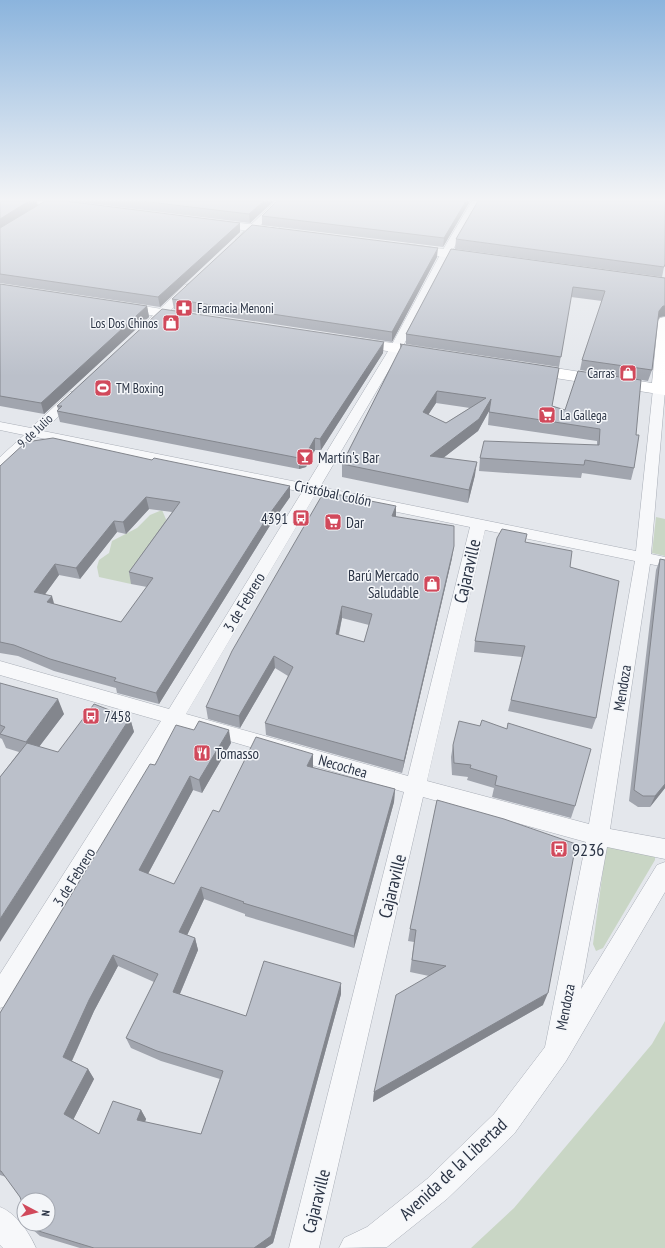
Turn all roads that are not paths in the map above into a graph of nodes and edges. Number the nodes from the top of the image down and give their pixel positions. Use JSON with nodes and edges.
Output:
{"nodes":[{"id":1,"x":443,"y":259,"type":"edge"},
{"id":2,"x":488,"y":259,"type":"edge"},
{"id":3,"x":493,"y":260,"type":"edge"},
{"id":4,"x":196,"y":281,"type":"edge"},
{"id":5,"x":108,"y":305,"type":"edge"},
{"id":6,"x":162,"y":313,"type":"junction"},
{"id":7,"x":201,"y":319,"type":"edge"},
{"id":8,"x":665,"y":321,"type":"edge"},
{"id":9,"x":138,"y":335,"type":"edge"},
{"id":10,"x":341,"y":340,"type":"edge"},
{"id":11,"x":396,"y":348,"type":"junction"},
{"id":12,"x":442,"y":355,"type":"edge"},
{"id":13,"x":512,"y":366,"type":"edge"},
{"id":14,"x":80,"y":389,"type":"edge"},
{"id":15,"x":662,"y":390,"type":"edge"},
{"id":16,"x":0,"y":426,"type":"edge"},
{"id":17,"x":34,"y":432,"type":"junction"},
{"id":18,"x":0,"y":464,"type":"edge"},
{"id":19,"x":311,"y":489,"type":"junction"},
{"id":20,"x":479,"y":523,"type":"junction"},
{"id":21,"x":643,"y":557,"type":"junction"},
{"id":22,"x":665,"y":562,"type":"edge"},
{"id":23,"x":0,"y":668,"type":"edge"},
{"id":24,"x":174,"y":717,"type":"junction"},
{"id":25,"x":416,"y":787,"type":"junction"},
{"id":26,"x":598,"y":836,"type":"junction"},
{"id":27,"x":665,"y":849,"type":"edge"},
{"id":28,"x":665,"y":872,"type":"edge"},
{"id":29,"x":0,"y":996,"type":"edge"},
{"id":30,"x":556,"y":1052,"type":"junction"},
{"id":31,"x":0,"y":1221,"type":"edge"},
{"id":32,"x":21,"y":1248,"type":"edge"},
{"id":33,"x":304,"y":1248,"type":"edge"},
{"id":34,"x":354,"y":1248,"type":"edge"}],
"edges":[{"from":1,"to":11,"type":"street","name":"3 de Febrero"},
{"from":2,"to":3,"type":"main road"},
{"from":4,"to":6,"type":"street"},
{"from":5,"to":6,"type":"main road"},
{"from":6,"to":7,"type":"main road"},
{"from":6,"to":9,"type":"street"},
{"from":8,"to":15,"type":"main road","name":"Mendoza"},
{"from":10,"to":11,"type":"main road"},
{"from":11,"to":12,"type":"main road"},
{"from":11,"to":19,"type":"street","name":"3 de Febrero"},
{"from":13,"to":15,"type":"main road"},
{"from":14,"to":17,"type":"street","name":"9 de Julio"},
{"from":15,"to":21,"type":"street","name":"Mendoza"},
{"from":16,"to":17,"type":"street","name":"Cristóbal Colón"},
{"from":17,"to":18,"type":"street","name":"9 de Julio"},
{"from":17,"to":19,"type":"street","name":"Cristóbal Colón"},
{"from":19,"to":20,"type":"street","name":"Cristóbal Colón"},
{"from":19,"to":24,"type":"street","name":"3 de Febrero"},
{"from":20,"to":21,"type":"street","name":"Cristóbal Colón"},
{"from":20,"to":25,"type":"street","name":"Cajaraville"},
{"from":21,"to":22,"type":"street","name":"Cristóbal Colón"},
{"from":21,"to":26,"type":"street","name":"Mendoza"},
{"from":23,"to":24,"type":"street","name":"Necochea"},
{"from":24,"to":25,"type":"street","name":"Necochea"},
{"from":24,"to":29,"type":"street","name":"3 de Febrero"},
{"from":25,"to":26,"type":"street","name":"Necochea"},
{"from":25,"to":33,"type":"street","name":"Cajaraville"},
{"from":26,"to":27,"type":"street","name":"Necochea"},
{"from":26,"to":30,"type":"street","name":"Mendoza"},
{"from":28,"to":30,"type":"street","name":"Avenida de la Libertad"},
{"from":30,"to":34,"type":"street","name":"Avenida de la Libertad"},
{"from":31,"to":32,"type":"street"}]}
